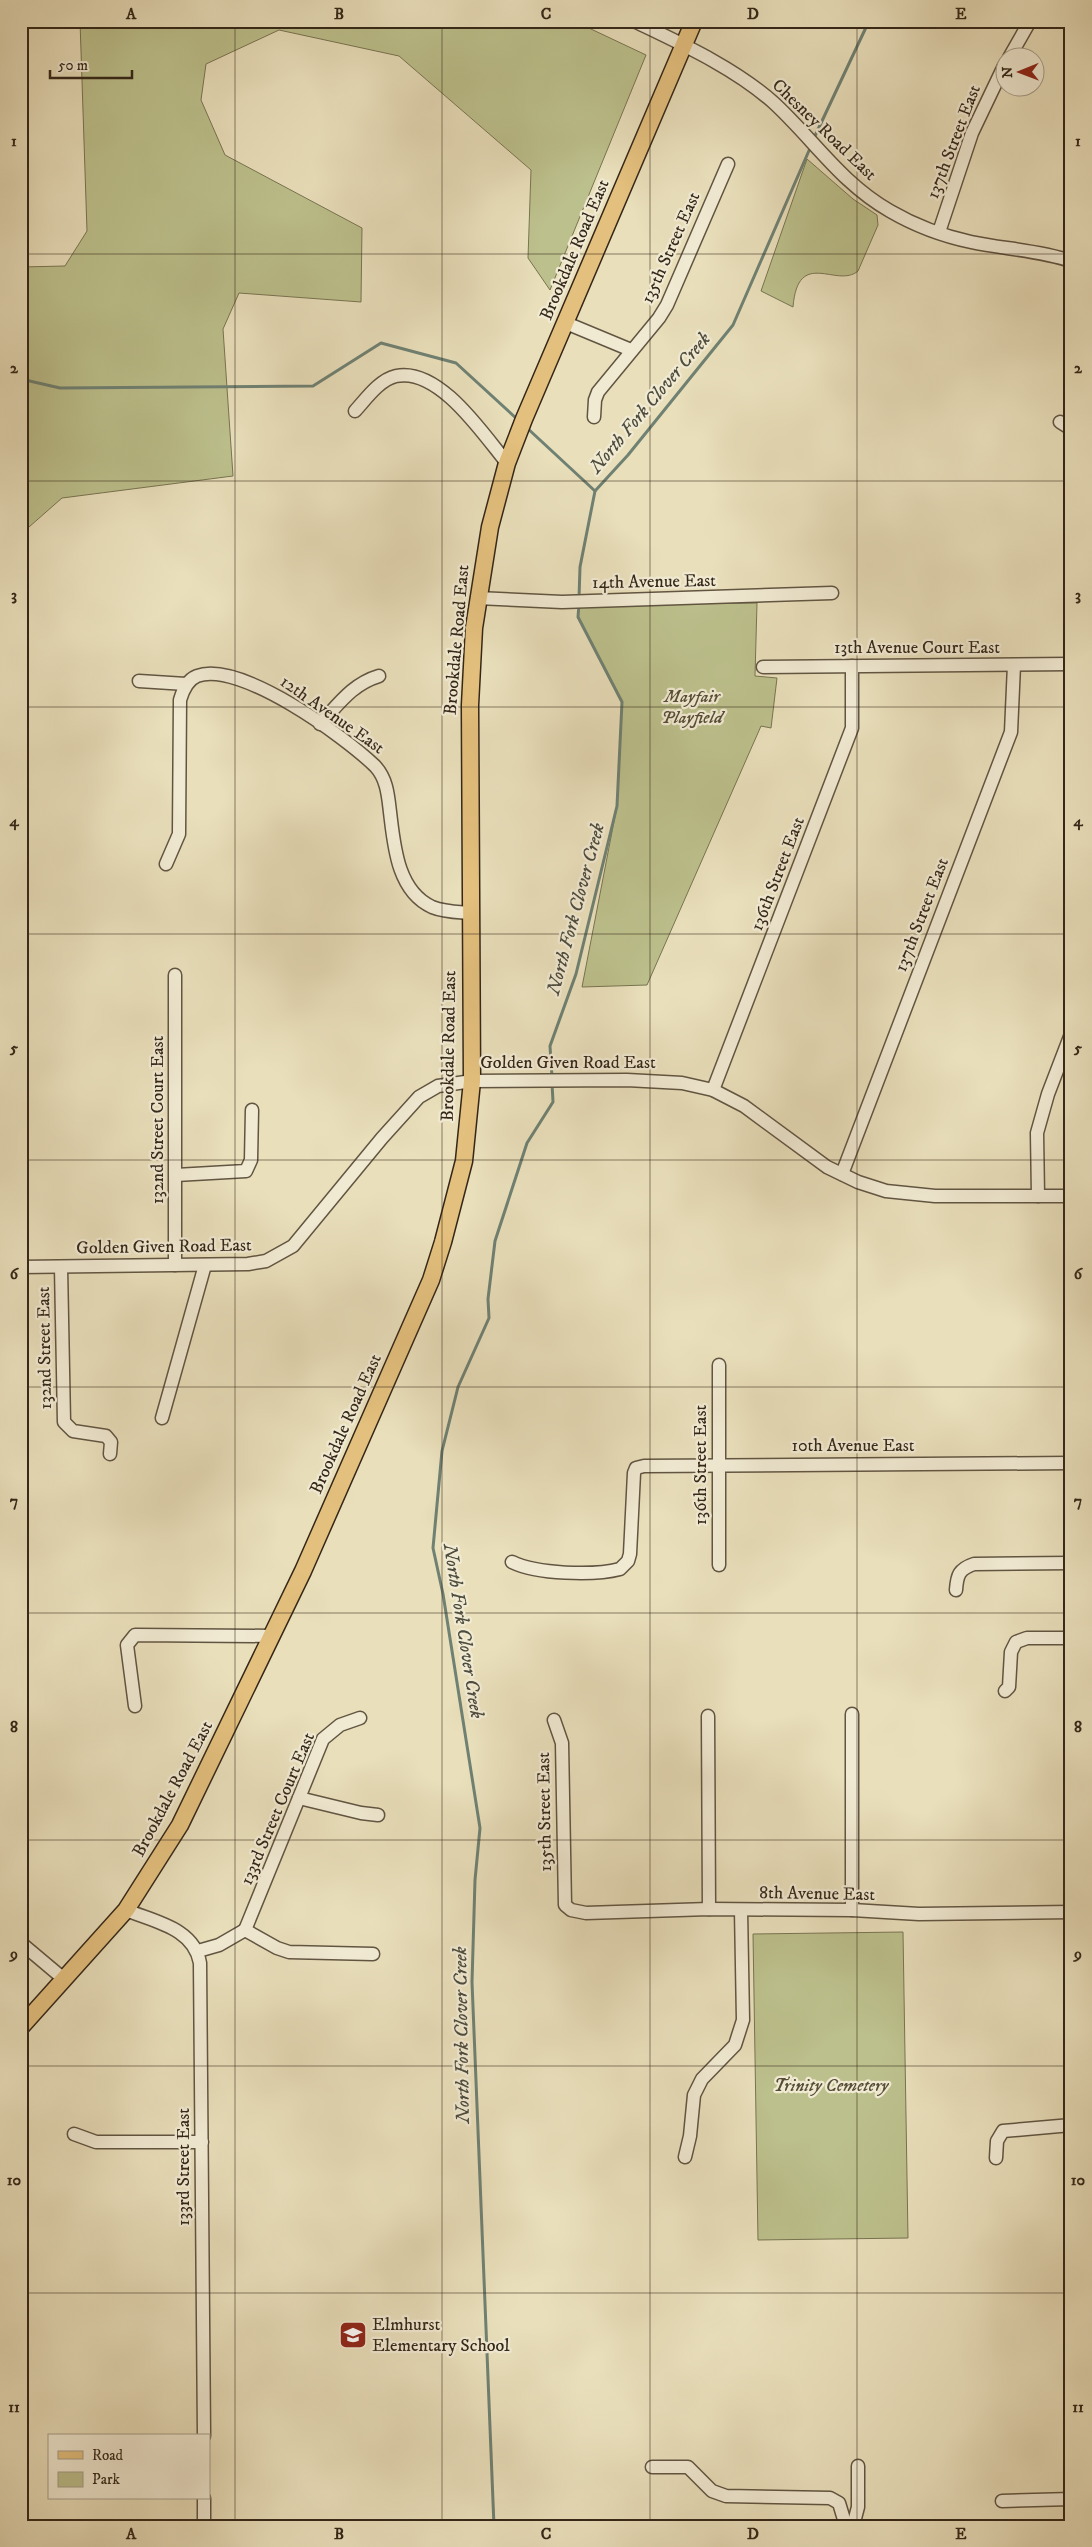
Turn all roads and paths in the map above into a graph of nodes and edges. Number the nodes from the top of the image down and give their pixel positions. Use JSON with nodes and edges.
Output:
{"nodes":[{"id":1,"x":634,"y":21,"type":"edge"},
{"id":2,"x":694,"y":21,"type":"edge"},
{"id":3,"x":1030,"y":21,"type":"edge"},
{"id":4,"x":684,"y":45,"type":"junction"},
{"id":5,"x":1015,"y":48,"type":"edge"},
{"id":6,"x":994,"y":87,"type":"edge"},
{"id":7,"x":728,"y":164,"type":"dead end"},
{"id":8,"x":939,"y":232,"type":"junction"},
{"id":9,"x":1071,"y":261,"type":"edge"},
{"id":10,"x":566,"y":323,"type":"junction"},
{"id":11,"x":630,"y":350,"type":"junction"},
{"id":12,"x":355,"y":411,"type":"dead end"},
{"id":13,"x":594,"y":417,"type":"dead end"},
{"id":14,"x":507,"y":463,"type":"junction"},
{"id":15,"x":832,"y":593,"type":"dead end"},
{"id":16,"x":477,"y":598,"type":"junction"},
{"id":17,"x":1071,"y":664,"type":"edge"},
{"id":18,"x":1014,"y":665,"type":"junction"},
{"id":19,"x":852,"y":666,"type":"junction"},
{"id":20,"x":763,"y":667,"type":"dead end"},
{"id":21,"x":379,"y":676,"type":"dead end"},
{"id":22,"x":139,"y":681,"type":"dead end"},
{"id":23,"x":186,"y":684,"type":"junction"},
{"id":24,"x":320,"y":724,"type":"junction"},
{"id":25,"x":166,"y":864,"type":"dead end"},
{"id":26,"x":470,"y":913,"type":"junction"},
{"id":27,"x":175,"y":975,"type":"dead end"},
{"id":28,"x":1071,"y":1034,"type":"edge"},
{"id":29,"x":472,"y":1081,"type":"junction"},
{"id":30,"x":713,"y":1090,"type":"junction"},
{"id":31,"x":252,"y":1110,"type":"dead end"},
{"id":32,"x":842,"y":1174,"type":"junction"},
{"id":33,"x":176,"y":1175,"type":"junction"},
{"id":34,"x":1038,"y":1196,"type":"junction"},
{"id":35,"x":1071,"y":1196,"type":"edge"},
{"id":36,"x":175,"y":1265,"type":"junction"},
{"id":37,"x":204,"y":1265,"type":"junction"},
{"id":38,"x":21,"y":1267,"type":"edge"},
{"id":39,"x":61,"y":1267,"type":"junction"},
{"id":40,"x":719,"y":1364,"type":"dead end"},
{"id":41,"x":162,"y":1418,"type":"dead end"},
{"id":42,"x":110,"y":1454,"type":"dead end"},
{"id":43,"x":719,"y":1464,"type":"junction"},
{"id":44,"x":1071,"y":1464,"type":"edge"},
{"id":45,"x":512,"y":1562,"type":"dead end"},
{"id":46,"x":1071,"y":1563,"type":"edge"},
{"id":47,"x":719,"y":1564,"type":"dead end"},
{"id":48,"x":956,"y":1590,"type":"dead end"},
{"id":49,"x":272,"y":1636,"type":"junction"},
{"id":50,"x":1071,"y":1638,"type":"edge"},
{"id":51,"x":1005,"y":1691,"type":"dead end"},
{"id":52,"x":135,"y":1706,"type":"dead end"},
{"id":53,"x":852,"y":1714,"type":"dead end"},
{"id":54,"x":708,"y":1716,"type":"dead end"},
{"id":55,"x":360,"y":1718,"type":"dead end"},
{"id":56,"x":554,"y":1720,"type":"dead end"},
{"id":57,"x":299,"y":1798,"type":"junction"},
{"id":58,"x":378,"y":1815,"type":"dead end"},
{"id":59,"x":565,"y":1905,"type":"joint"},
{"id":60,"x":126,"y":1910,"type":"junction"},
{"id":61,"x":709,"y":1910,"type":"junction"},
{"id":62,"x":741,"y":1910,"type":"junction"},
{"id":63,"x":852,"y":1910,"type":"junction"},
{"id":64,"x":1071,"y":1912,"type":"edge"},
{"id":65,"x":246,"y":1930,"type":"junction"},
{"id":66,"x":21,"y":1943,"type":"edge"},
{"id":67,"x":198,"y":1951,"type":"junction"},
{"id":68,"x":372,"y":1954,"type":"dead end"},
{"id":69,"x":65,"y":1980,"type":"junction"},
{"id":70,"x":21,"y":2027,"type":"edge"},
{"id":71,"x":1071,"y":2126,"type":"edge"},
{"id":72,"x":74,"y":2134,"type":"dead end"},
{"id":73,"x":202,"y":2142,"type":"junction"},
{"id":74,"x":685,"y":2158,"type":"dead end"},
{"id":75,"x":996,"y":2158,"type":"dead end"},
{"id":76,"x":204,"y":2434,"type":"edge"},
{"id":77,"x":858,"y":2466,"type":"dead end"},
{"id":78,"x":652,"y":2467,"type":"dead end"},
{"id":79,"x":204,"y":2500,"type":"edge"},
{"id":80,"x":1002,"y":2500,"type":"dead end"},
{"id":81,"x":1071,"y":2500,"type":"edge"},
{"id":82,"x":204,"y":2526,"type":"edge"},
{"id":83,"x":846,"y":2526,"type":"edge"},
{"id":84,"x":853,"y":2526,"type":"edge"}],
"edges":[{"from":1,"to":4,"type":"street","name":"Chesney Road East"},
{"from":2,"to":4,"type":"main road","name":"Brookdale Road East"},
{"from":3,"to":5,"type":"street"},
{"from":4,"to":8,"type":"street","name":"Chesney Road East"},
{"from":4,"to":10,"type":"main road","name":"Brookdale Road East"},
{"from":6,"to":8,"type":"street","name":"137th Street East"},
{"from":7,"to":11,"type":"street","name":"135th Street East"},
{"from":8,"to":9,"type":"street","name":"Chesney Road East"},
{"from":10,"to":11,"type":"street"},
{"from":10,"to":14,"type":"main road","name":"Brookdale Road East"},
{"from":11,"to":13,"type":"street","name":"135th Street East"},
{"from":12,"to":14,"type":"street"},
{"from":14,"to":16,"type":"main road","name":"Brookdale Road East"},
{"from":15,"to":16,"type":"street","name":"14th Avenue East"},
{"from":16,"to":26,"type":"main road","name":"Brookdale Road East"},
{"from":17,"to":18,"type":"street","name":"13th Avenue Court East"},
{"from":18,"to":19,"type":"street","name":"13th Avenue Court East"},
{"from":18,"to":32,"type":"street","name":"137th Street East"},
{"from":19,"to":20,"type":"street","name":"13th Avenue Court East"},
{"from":19,"to":30,"type":"street","name":"136th Street East"},
{"from":21,"to":24,"type":"street"},
{"from":22,"to":23,"type":"street","name":"12th Avenue East"},
{"from":23,"to":24,"type":"street","name":"12th Avenue East"},
{"from":23,"to":25,"type":"street"},
{"from":24,"to":26,"type":"street","name":"12th Avenue East"},
{"from":26,"to":29,"type":"main road","name":"Brookdale Road East"},
{"from":27,"to":33,"type":"street","name":"132nd Street Court East"},
{"from":28,"to":34,"type":"street"},
{"from":29,"to":30,"type":"street","name":"Golden Given Road East"},
{"from":29,"to":37,"type":"street","name":"Golden Given Road East"},
{"from":29,"to":49,"type":"main road","name":"Brookdale Road East"},
{"from":30,"to":32,"type":"street","name":"Golden Given Road East"},
{"from":31,"to":33,"type":"street"},
{"from":32,"to":34,"type":"street","name":"Golden Given Road East"},
{"from":33,"to":36,"type":"street","name":"132nd Street Court East"},
{"from":34,"to":35,"type":"street","name":"Golden Given Road East"},
{"from":36,"to":37,"type":"street","name":"Golden Given Road East"},
{"from":36,"to":39,"type":"street","name":"Golden Given Road East"},
{"from":37,"to":41,"type":"street"},
{"from":38,"to":39,"type":"street","name":"Golden Given Road East"},
{"from":39,"to":42,"type":"street","name":"132nd Street East"},
{"from":40,"to":43,"type":"street","name":"136th Street East"},
{"from":43,"to":44,"type":"street","name":"10th Avenue East"},
{"from":43,"to":45,"type":"street","name":"10th Avenue East"},
{"from":43,"to":47,"type":"street","name":"136th Street East"},
{"from":46,"to":48,"type":"street"},
{"from":49,"to":52,"type":"street"},
{"from":49,"to":60,"type":"main road","name":"Brookdale Road East"},
{"from":50,"to":51,"type":"street"},
{"from":53,"to":63,"type":"street"},
{"from":54,"to":61,"type":"street"},
{"from":55,"to":57,"type":"street","name":"133rd Street Court East"},
{"from":56,"to":59,"type":"street","name":"135th Street East"},
{"from":57,"to":58,"type":"street"},
{"from":57,"to":65,"type":"street","name":"133rd Street Court East"},
{"from":59,"to":61,"type":"street","name":"8th Avenue East"},
{"from":60,"to":67,"type":"street"},
{"from":60,"to":69,"type":"main road","name":"Brookdale Road East"},
{"from":61,"to":62,"type":"street","name":"8th Avenue East"},
{"from":62,"to":63,"type":"street","name":"8th Avenue East"},
{"from":62,"to":74,"type":"street"},
{"from":63,"to":64,"type":"street","name":"8th Avenue East"},
{"from":65,"to":67,"type":"street"},
{"from":65,"to":68,"type":"street"},
{"from":66,"to":69,"type":"street"},
{"from":67,"to":73,"type":"street","name":"133rd Street East"},
{"from":69,"to":70,"type":"main road","name":"Brookdale Road East"},
{"from":71,"to":75,"type":"street"},
{"from":72,"to":73,"type":"street"},
{"from":73,"to":76,"type":"street","name":"133rd Street East"},
{"from":77,"to":84,"type":"street"},
{"from":78,"to":83,"type":"street"},
{"from":79,"to":82,"type":"street"},
{"from":80,"to":81,"type":"street"}]}
